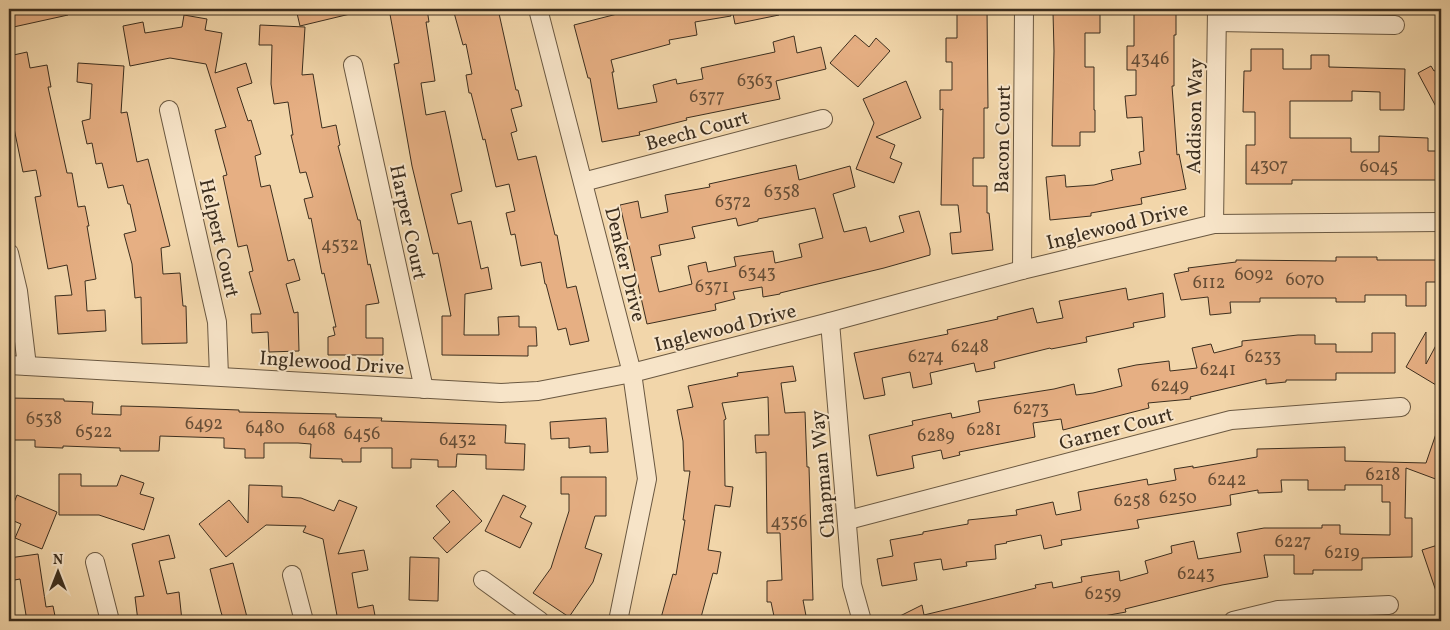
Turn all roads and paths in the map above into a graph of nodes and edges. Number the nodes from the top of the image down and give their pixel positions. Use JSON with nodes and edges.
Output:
{"nodes":[{"id":1,"x":538,"y":9,"type":"edge"},
{"id":2,"x":1024,"y":9,"type":"edge"},
{"id":3,"x":1217,"y":15,"type":"edge"},
{"id":4,"x":1395,"y":26,"type":"dead end"},
{"id":5,"x":353,"y":65,"type":"dead end"},
{"id":6,"x":169,"y":110,"type":"dead end"},
{"id":7,"x":823,"y":119,"type":"dead end"},
{"id":8,"x":583,"y":182,"type":"junction"},
{"id":9,"x":1441,"y":222,"type":"edge"},
{"id":10,"x":1214,"y":224,"type":"junction"},
{"id":11,"x":9,"y":253,"type":"edge"},
{"id":12,"x":1022,"y":270,"type":"junction"},
{"id":13,"x":830,"y":322,"type":"junction"},
{"id":14,"x":9,"y":364,"type":"edge"},
{"id":15,"x":27,"y":366,"type":"junction"},
{"id":16,"x":632,"y":373,"type":"junction"},
{"id":17,"x":219,"y":376,"type":"junction"},
{"id":18,"x":424,"y":389,"type":"junction"},
{"id":19,"x":1401,"y":407,"type":"dead end"},
{"id":20,"x":848,"y":520,"type":"junction"},
{"id":21,"x":95,"y":562,"type":"dead end"},
{"id":22,"x":292,"y":575,"type":"dead end"},
{"id":23,"x":483,"y":580,"type":"dead end"},
{"id":24,"x":1389,"y":605,"type":"dead end"},
{"id":25,"x":110,"y":621,"type":"edge"},
{"id":26,"x":304,"y":621,"type":"edge"},
{"id":27,"x":540,"y":621,"type":"edge"},
{"id":28,"x":618,"y":621,"type":"edge"},
{"id":29,"x":862,"y":621,"type":"edge"},
{"id":30,"x":1233,"y":621,"type":"edge"}],
"edges":[{"from":1,"to":8,"type":"street","name":"Denker Drive"},
{"from":2,"to":12,"type":"street","name":"Bacon Court"},
{"from":3,"to":4,"type":"street"},
{"from":3,"to":10,"type":"street","name":"Addison Way"},
{"from":5,"to":18,"type":"street","name":"Harper Court"},
{"from":6,"to":17,"type":"street","name":"Helpert Court"},
{"from":7,"to":8,"type":"street","name":"Beech Court"},
{"from":8,"to":16,"type":"street","name":"Denker Drive"},
{"from":9,"to":10,"type":"street","name":"Inglewood Drive"},
{"from":10,"to":12,"type":"street","name":"Inglewood Drive"},
{"from":11,"to":15,"type":"street"},
{"from":12,"to":13,"type":"street","name":"Inglewood Drive"},
{"from":13,"to":16,"type":"street","name":"Inglewood Drive"},
{"from":13,"to":20,"type":"street","name":"Chapman Way"},
{"from":14,"to":15,"type":"street","name":"Inglewood Drive"},
{"from":15,"to":17,"type":"street","name":"Inglewood Drive"},
{"from":16,"to":18,"type":"street","name":"Inglewood Drive"},
{"from":16,"to":28,"type":"street","name":"Denker Drive"},
{"from":17,"to":18,"type":"street","name":"Inglewood Drive"},
{"from":19,"to":20,"type":"street","name":"Garner Court"},
{"from":20,"to":29,"type":"street","name":"Chapman Way"},
{"from":21,"to":25,"type":"street"},
{"from":22,"to":26,"type":"street"},
{"from":23,"to":27,"type":"street"},
{"from":24,"to":30,"type":"street"}]}
